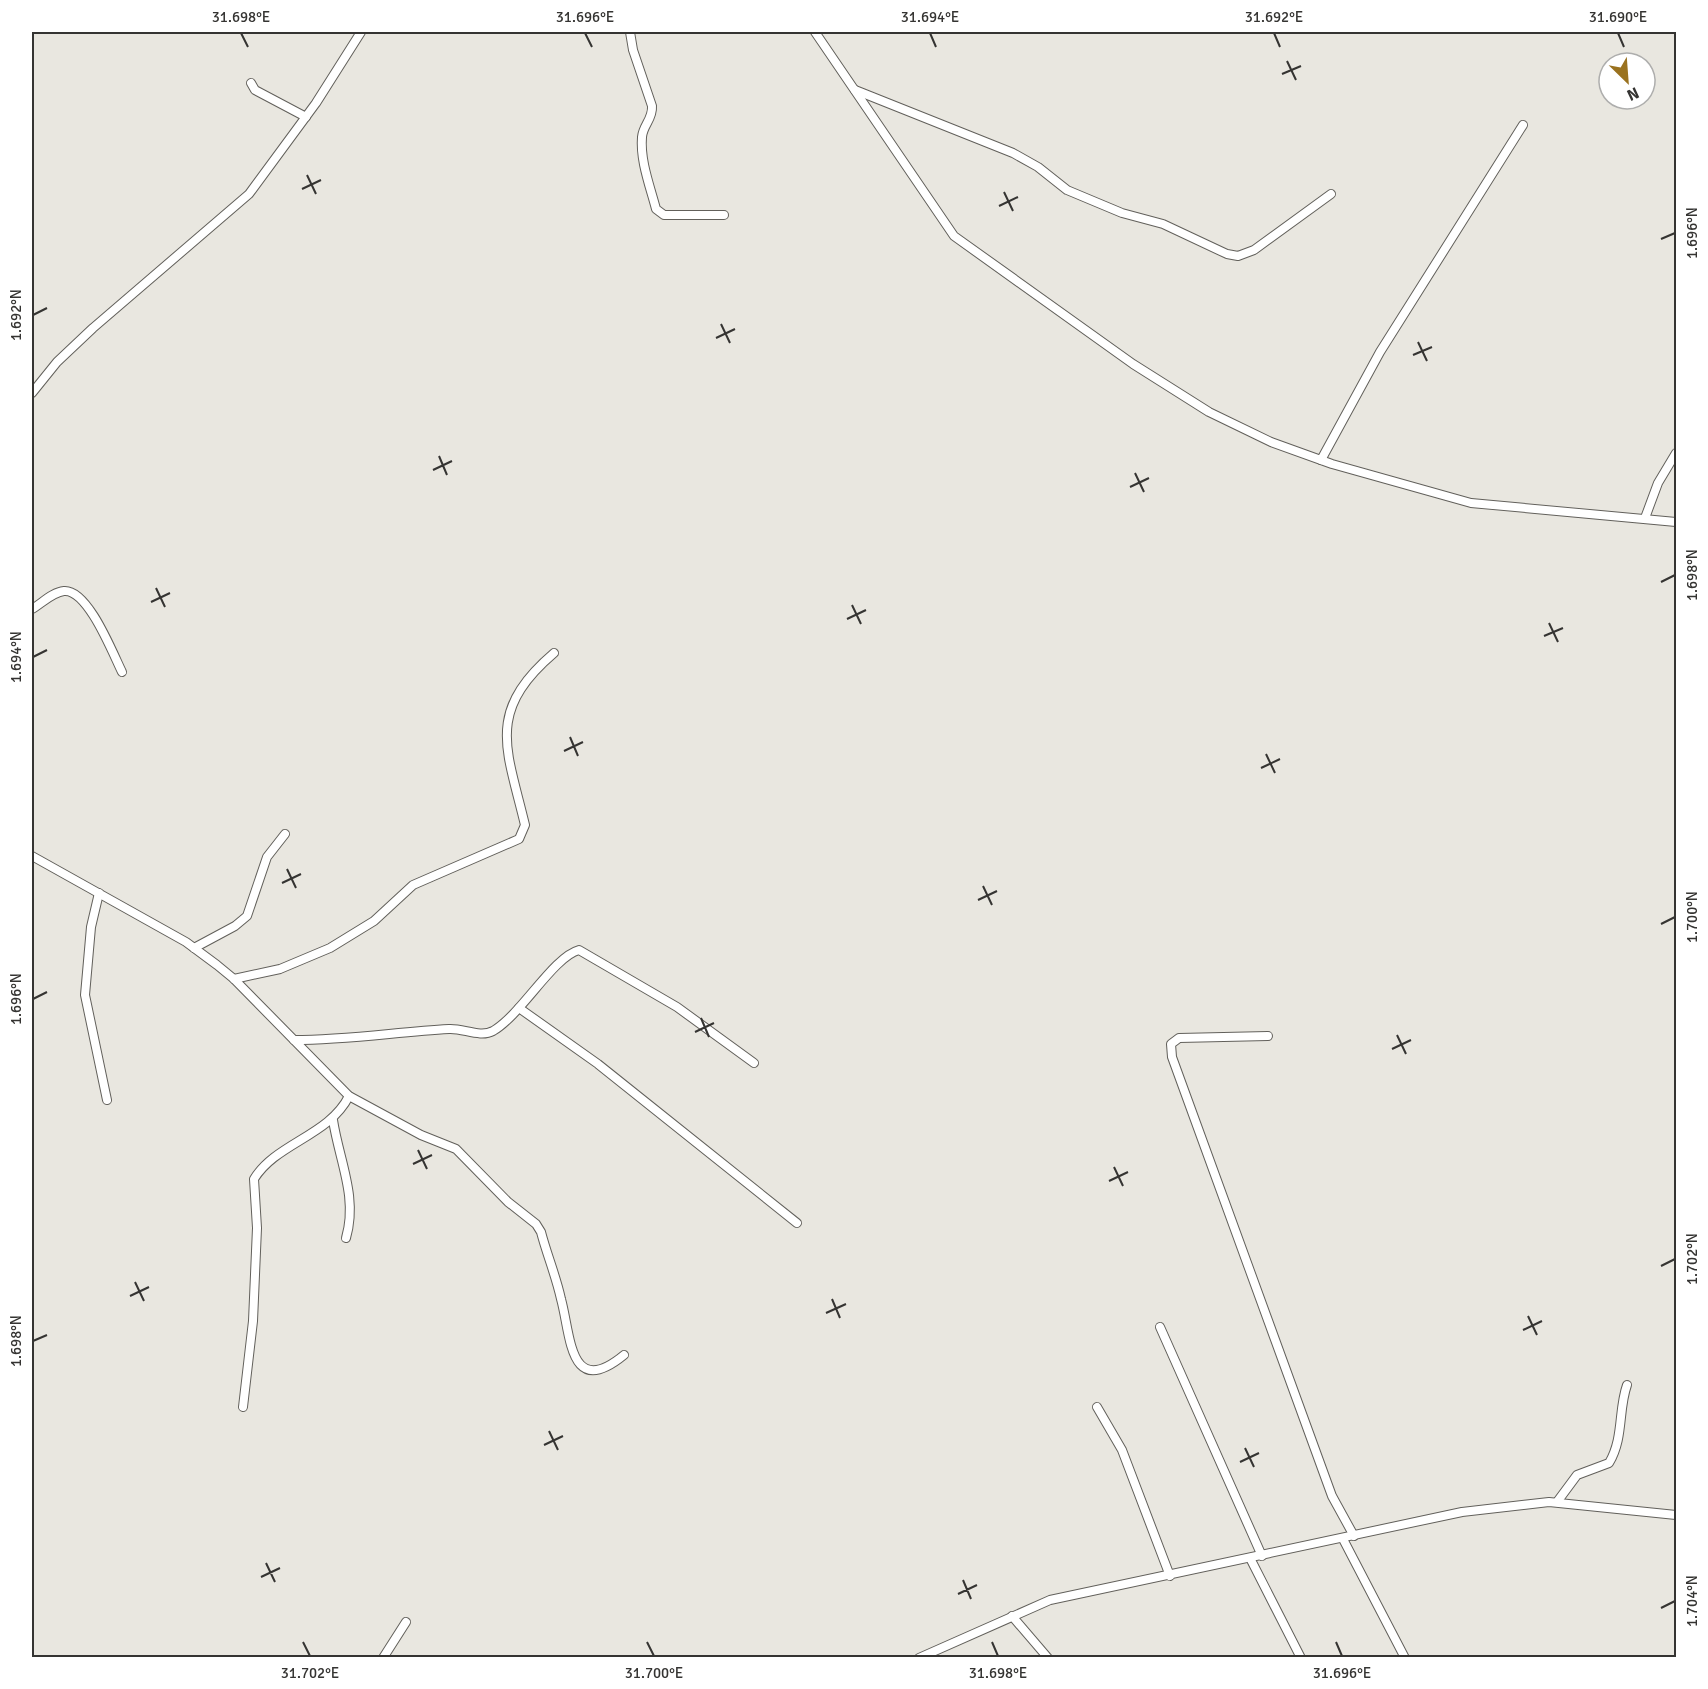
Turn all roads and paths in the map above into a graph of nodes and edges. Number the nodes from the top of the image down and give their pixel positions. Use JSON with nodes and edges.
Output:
{"nodes":[{"id":1,"x":362,"y":32,"type":"edge"},
{"id":2,"x":630,"y":32,"type":"edge"},
{"id":3,"x":815,"y":32,"type":"edge"},
{"id":4,"x":250,"y":83,"type":"dead end"},
{"id":5,"x":854,"y":90,"type":"junction"},
{"id":6,"x":306,"y":117,"type":"junction"},
{"id":7,"x":1523,"y":125,"type":"dead end"},
{"id":8,"x":1331,"y":194,"type":"dead end"},
{"id":9,"x":724,"y":215,"type":"dead end"},
{"id":10,"x":32,"y":393,"type":"edge"},
{"id":11,"x":1677,"y":453,"type":"edge"},
{"id":12,"x":1321,"y":460,"type":"junction"},
{"id":13,"x":1646,"y":518,"type":"junction"},
{"id":14,"x":1677,"y":522,"type":"edge"},
{"id":15,"x":32,"y":609,"type":"edge"},
{"id":16,"x":554,"y":653,"type":"dead end"},
{"id":17,"x":122,"y":672,"type":"dead end"},
{"id":18,"x":285,"y":834,"type":"dead end"},
{"id":19,"x":32,"y":856,"type":"edge"},
{"id":20,"x":99,"y":893,"type":"junction"},
{"id":21,"x":194,"y":948,"type":"junction"},
{"id":22,"x":234,"y":979,"type":"junction"},
{"id":23,"x":519,"y":1008,"type":"junction"},
{"id":24,"x":1268,"y":1036,"type":"dead end"},
{"id":25,"x":294,"y":1040,"type":"junction"},
{"id":26,"x":754,"y":1062,"type":"dead end"},
{"id":27,"x":350,"y":1096,"type":"junction"},
{"id":28,"x":107,"y":1100,"type":"dead end"},
{"id":29,"x":333,"y":1120,"type":"junction"},
{"id":30,"x":797,"y":1223,"type":"dead end"},
{"id":31,"x":346,"y":1238,"type":"dead end"},
{"id":32,"x":1160,"y":1327,"type":"dead end"},
{"id":33,"x":624,"y":1355,"type":"dead end"},
{"id":34,"x":1627,"y":1385,"type":"dead end"},
{"id":35,"x":243,"y":1407,"type":"dead end"},
{"id":36,"x":1097,"y":1407,"type":"dead end"},
{"id":37,"x":1557,"y":1502,"type":"junction"},
{"id":38,"x":1677,"y":1515,"type":"edge"},
{"id":39,"x":1354,"y":1536,"type":"junction"},
{"id":40,"x":1343,"y":1539,"type":"junction"},
{"id":41,"x":1262,"y":1556,"type":"junction"},
{"id":42,"x":1250,"y":1558,"type":"junction"},
{"id":43,"x":1170,"y":1576,"type":"junction"},
{"id":44,"x":1012,"y":1616,"type":"junction"},
{"id":45,"x":406,"y":1622,"type":"dead end"},
{"id":46,"x":383,"y":1658,"type":"edge"},
{"id":47,"x":919,"y":1658,"type":"edge"},
{"id":48,"x":1048,"y":1658,"type":"edge"},
{"id":49,"x":1301,"y":1658,"type":"edge"},
{"id":50,"x":1404,"y":1658,"type":"edge"}],
"edges":[{"from":1,"to":6,"type":"street"},
{"from":2,"to":9,"type":"street"},
{"from":3,"to":5,"type":"street"},
{"from":4,"to":6,"type":"street"},
{"from":5,"to":8,"type":"street"},
{"from":5,"to":12,"type":"street"},
{"from":6,"to":10,"type":"street"},
{"from":7,"to":12,"type":"street"},
{"from":11,"to":13,"type":"street"},
{"from":12,"to":13,"type":"street"},
{"from":13,"to":14,"type":"street"},
{"from":15,"to":17,"type":"street"},
{"from":16,"to":22,"type":"street"},
{"from":18,"to":21,"type":"street"},
{"from":19,"to":20,"type":"street"},
{"from":20,"to":21,"type":"street"},
{"from":20,"to":28,"type":"street"},
{"from":21,"to":22,"type":"street"},
{"from":22,"to":25,"type":"street"},
{"from":23,"to":25,"type":"street"},
{"from":23,"to":26,"type":"street"},
{"from":23,"to":30,"type":"street"},
{"from":24,"to":39,"type":"street"},
{"from":25,"to":27,"type":"street"},
{"from":27,"to":29,"type":"street"},
{"from":27,"to":33,"type":"street"},
{"from":29,"to":31,"type":"street"},
{"from":29,"to":35,"type":"street"},
{"from":32,"to":41,"type":"street"},
{"from":34,"to":37,"type":"street"},
{"from":36,"to":43,"type":"street"},
{"from":37,"to":38,"type":"street"},
{"from":37,"to":39,"type":"street"},
{"from":39,"to":40,"type":"street"},
{"from":40,"to":41,"type":"street"},
{"from":40,"to":50,"type":"street"},
{"from":41,"to":42,"type":"street"},
{"from":42,"to":43,"type":"street"},
{"from":42,"to":49,"type":"street"},
{"from":43,"to":44,"type":"street"},
{"from":44,"to":47,"type":"street"},
{"from":44,"to":48,"type":"street"},
{"from":45,"to":46,"type":"street"}]}
